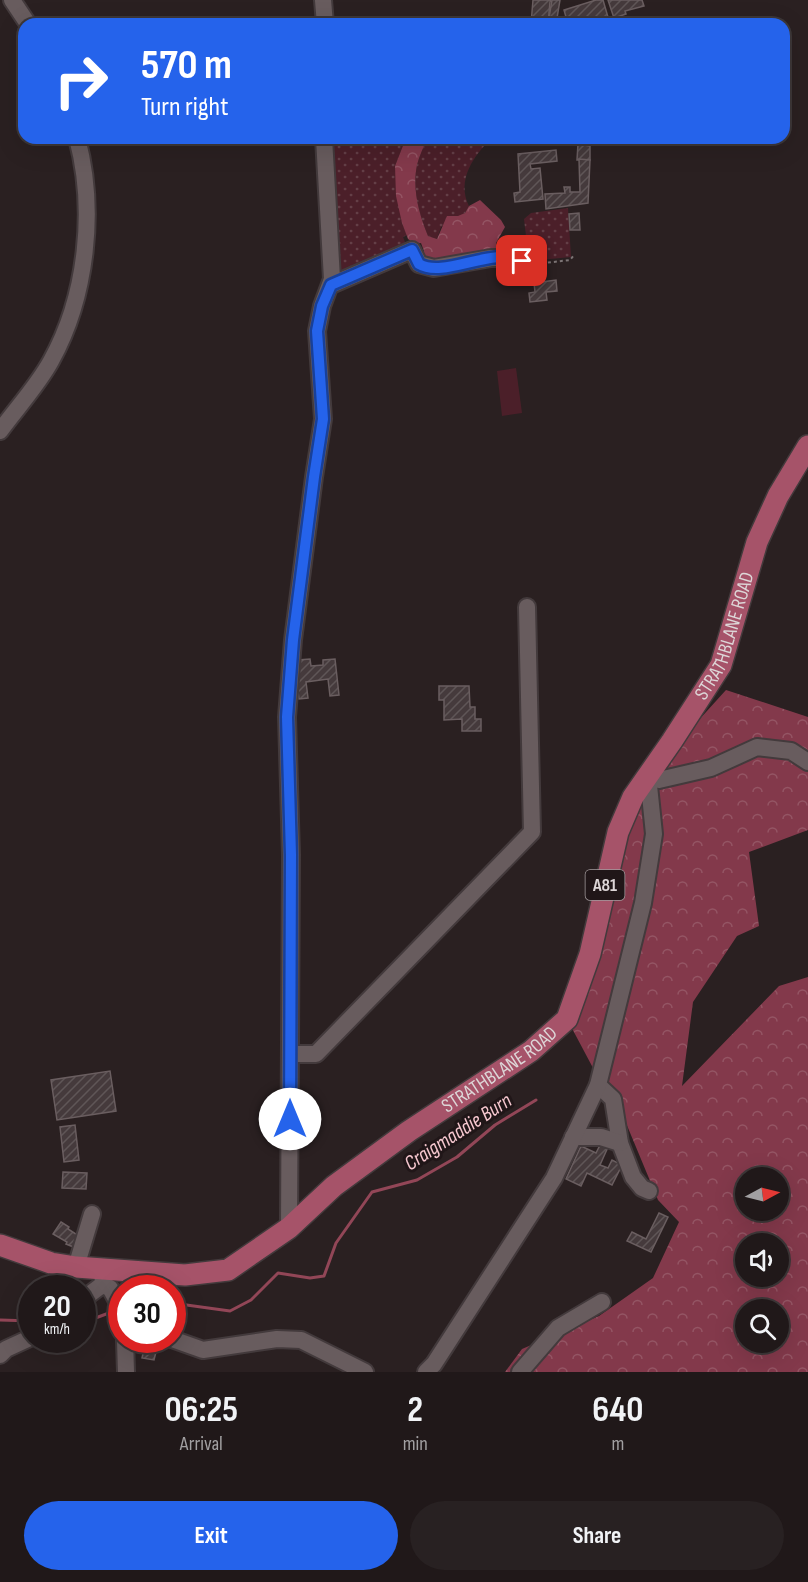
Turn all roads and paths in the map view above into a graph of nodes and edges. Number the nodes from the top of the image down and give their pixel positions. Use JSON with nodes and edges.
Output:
{"nodes":[{"id":1,"x":12,"y":0,"type":"edge"},
{"id":2,"x":323,"y":0,"type":"edge"},
{"id":3,"x":24,"y":18,"type":"edge"},
{"id":4,"x":324,"y":18,"type":"edge"},
{"id":5,"x":79,"y":144,"type":"edge"},
{"id":6,"x":324,"y":144,"type":"edge"},
{"id":7,"x":574,"y":255,"type":"dead end"},
{"id":8,"x":524,"y":265,"type":"joint"},
{"id":9,"x":331,"y":285,"type":"junction"},
{"id":10,"x":0,"y":431,"type":"edge"},
{"id":11,"x":808,"y":446,"type":"edge"},
{"id":12,"x":527,"y":607,"type":"dead end"},
{"id":13,"x":808,"y":762,"type":"edge"},
{"id":14,"x":290,"y":1054,"type":"junction"},
{"id":15,"x":598,"y":1085,"type":"junction"},
{"id":16,"x":573,"y":1137,"type":"junction"},
{"id":17,"x":620,"y":1143,"type":"junction"},
{"id":18,"x":650,"y":1191,"type":"dead end"},
{"id":19,"x":92,"y":1214,"type":"dead end"},
{"id":20,"x":289,"y":1228,"type":"junction"},
{"id":21,"x":0,"y":1245,"type":"edge"},
{"id":22,"x":76,"y":1267,"type":"junction"},
{"id":23,"x":103,"y":1278,"type":"junction"},
{"id":24,"x":96,"y":1285,"type":"edge"},
{"id":25,"x":108,"y":1285,"type":"edge"},
{"id":26,"x":602,"y":1302,"type":"dead end"},
{"id":27,"x":18,"y":1343,"type":"edge"},
{"id":28,"x":186,"y":1344,"type":"edge"},
{"id":29,"x":125,"y":1353,"type":"edge"},
{"id":30,"x":0,"y":1355,"type":"edge"},
{"id":31,"x":344,"y":1366,"type":"edge"},
{"id":32,"x":126,"y":1372,"type":"edge"},
{"id":33,"x":365,"y":1372,"type":"edge"},
{"id":34,"x":426,"y":1372,"type":"edge"},
{"id":35,"x":520,"y":1372,"type":"edge"}],
"edges":[{"from":1,"to":3,"type":"street"},
{"from":2,"to":4,"type":"street"},
{"from":5,"to":10,"type":"street"},
{"from":6,"to":9,"type":"street"},
{"from":7,"to":8,"type":"path"},
{"from":8,"to":9,"type":"street"},
{"from":9,"to":14,"type":"street"},
{"from":11,"to":20,"type":"main road","name":"STRATHBLANE ROAD","number":"A81"},
{"from":12,"to":14,"type":"street"},
{"from":13,"to":15,"type":"street"},
{"from":14,"to":20,"type":"street"},
{"from":15,"to":16,"type":"street"},
{"from":15,"to":17,"type":"street"},
{"from":16,"to":17,"type":"street"},
{"from":16,"to":34,"type":"street"},
{"from":17,"to":18,"type":"street"},
{"from":19,"to":22,"type":"street"},
{"from":20,"to":23,"type":"main road","name":"STRATHBLANE ROAD","number":"A81"},
{"from":21,"to":22,"type":"main road","name":"STRATHBLANE ROAD","number":"A81"},
{"from":22,"to":23,"type":"main road","name":"STRATHBLANE ROAD","number":"A81"},
{"from":23,"to":24,"type":"street"},
{"from":23,"to":25,"type":"street"},
{"from":26,"to":35,"type":"street"},
{"from":27,"to":30,"type":"street"},
{"from":28,"to":31,"type":"street"},
{"from":29,"to":32,"type":"street"},
{"from":31,"to":33,"type":"street"}]}
